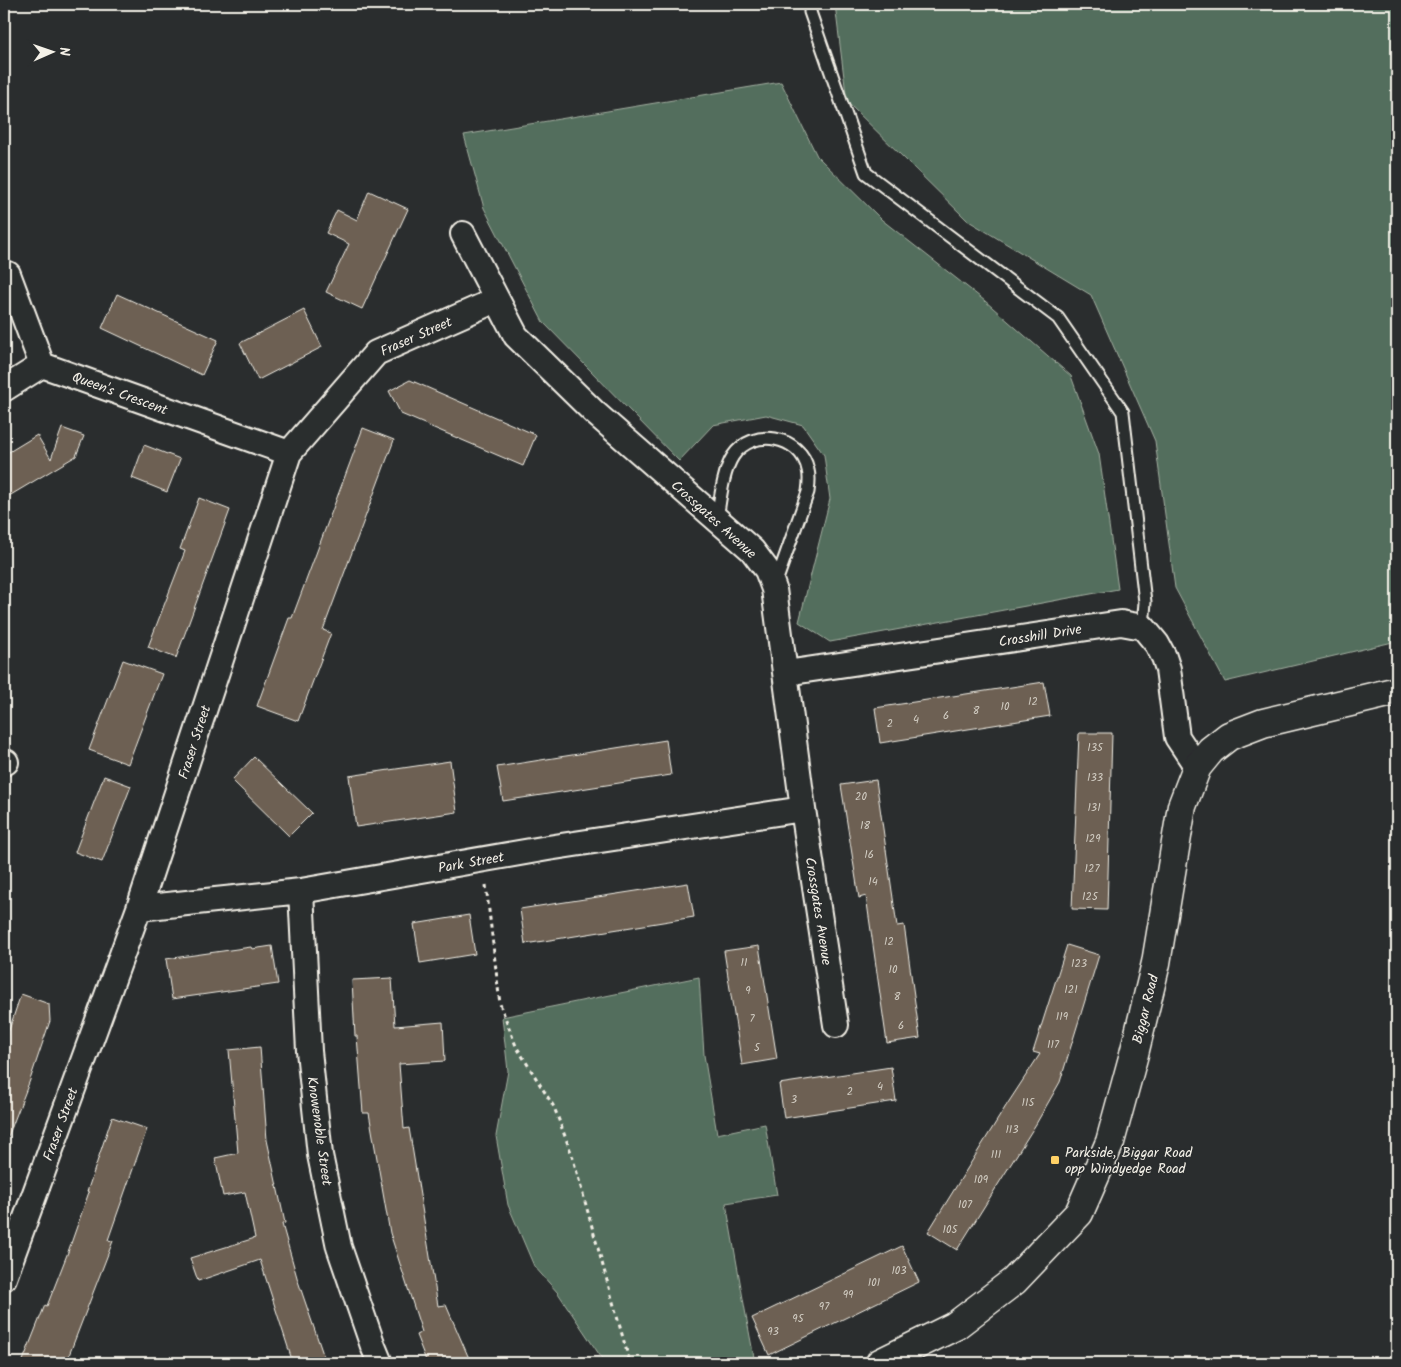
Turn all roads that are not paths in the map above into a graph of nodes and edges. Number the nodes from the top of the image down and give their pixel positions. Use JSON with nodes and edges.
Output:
{"nodes":[{"id":1,"x":811,"y":4,"type":"edge"},
{"id":2,"x":463,"y":234,"type":"dead end"},
{"id":3,"x":8,"y":274,"type":"dead end"},
{"id":4,"x":496,"y":300,"type":"junction"},
{"id":5,"x":42,"y":365,"type":"junction"},
{"id":6,"x":4,"y":389,"type":"edge"},
{"id":7,"x":289,"y":454,"type":"junction"},
{"id":8,"x":716,"y":519,"type":"junction"},
{"id":9,"x":774,"y":589,"type":"junction"},
{"id":10,"x":1143,"y":627,"type":"junction"},
{"id":11,"x":786,"y":673,"type":"junction"},
{"id":12,"x":1397,"y":690,"type":"edge"},
{"id":13,"x":1197,"y":767,"type":"junction"},
{"id":14,"x":803,"y":809,"type":"junction"},
{"id":15,"x":301,"y":891,"type":"junction"},
{"id":16,"x":139,"y":908,"type":"junction"},
{"id":17,"x":836,"y":1025,"type":"dead end"},
{"id":18,"x":4,"y":1278,"type":"edge"},
{"id":19,"x":380,"y":1363,"type":"edge"},
{"id":20,"x":881,"y":1363,"type":"edge"}],
"edges":[{"from":1,"to":10,"type":"lane"},
{"from":2,"to":4,"type":"street","name":"Crossgates Avenue"},
{"from":3,"to":5,"type":"street"},
{"from":4,"to":7,"type":"street","name":"Fraser Street"},
{"from":4,"to":8,"type":"street","name":"Crossgates Avenue"},
{"from":5,"to":6,"type":"street"},
{"from":5,"to":7,"type":"street","name":"Queen's Crescent"},
{"from":7,"to":16,"type":"street","name":"Fraser Street"},
{"from":8,"to":9,"type":"street","name":"Crossgates Avenue"},
{"from":8,"to":9,"type":"lane"},
{"from":9,"to":11,"type":"street","name":"Crossgates Avenue"},
{"from":10,"to":11,"type":"street","name":"Crosshill Drive"},
{"from":10,"to":13,"type":"street"},
{"from":11,"to":14,"type":"street","name":"Crossgates Avenue"},
{"from":12,"to":13,"type":"street","name":"Biggar Road"},
{"from":13,"to":20,"type":"street","name":"Biggar Road"},
{"from":14,"to":15,"type":"street","name":"Park Street"},
{"from":14,"to":17,"type":"street","name":"Crossgates Avenue"},
{"from":15,"to":16,"type":"street","name":"Park Street"},
{"from":15,"to":19,"type":"street","name":"Knowenoble Street"},
{"from":16,"to":18,"type":"street","name":"Fraser Street"}]}
